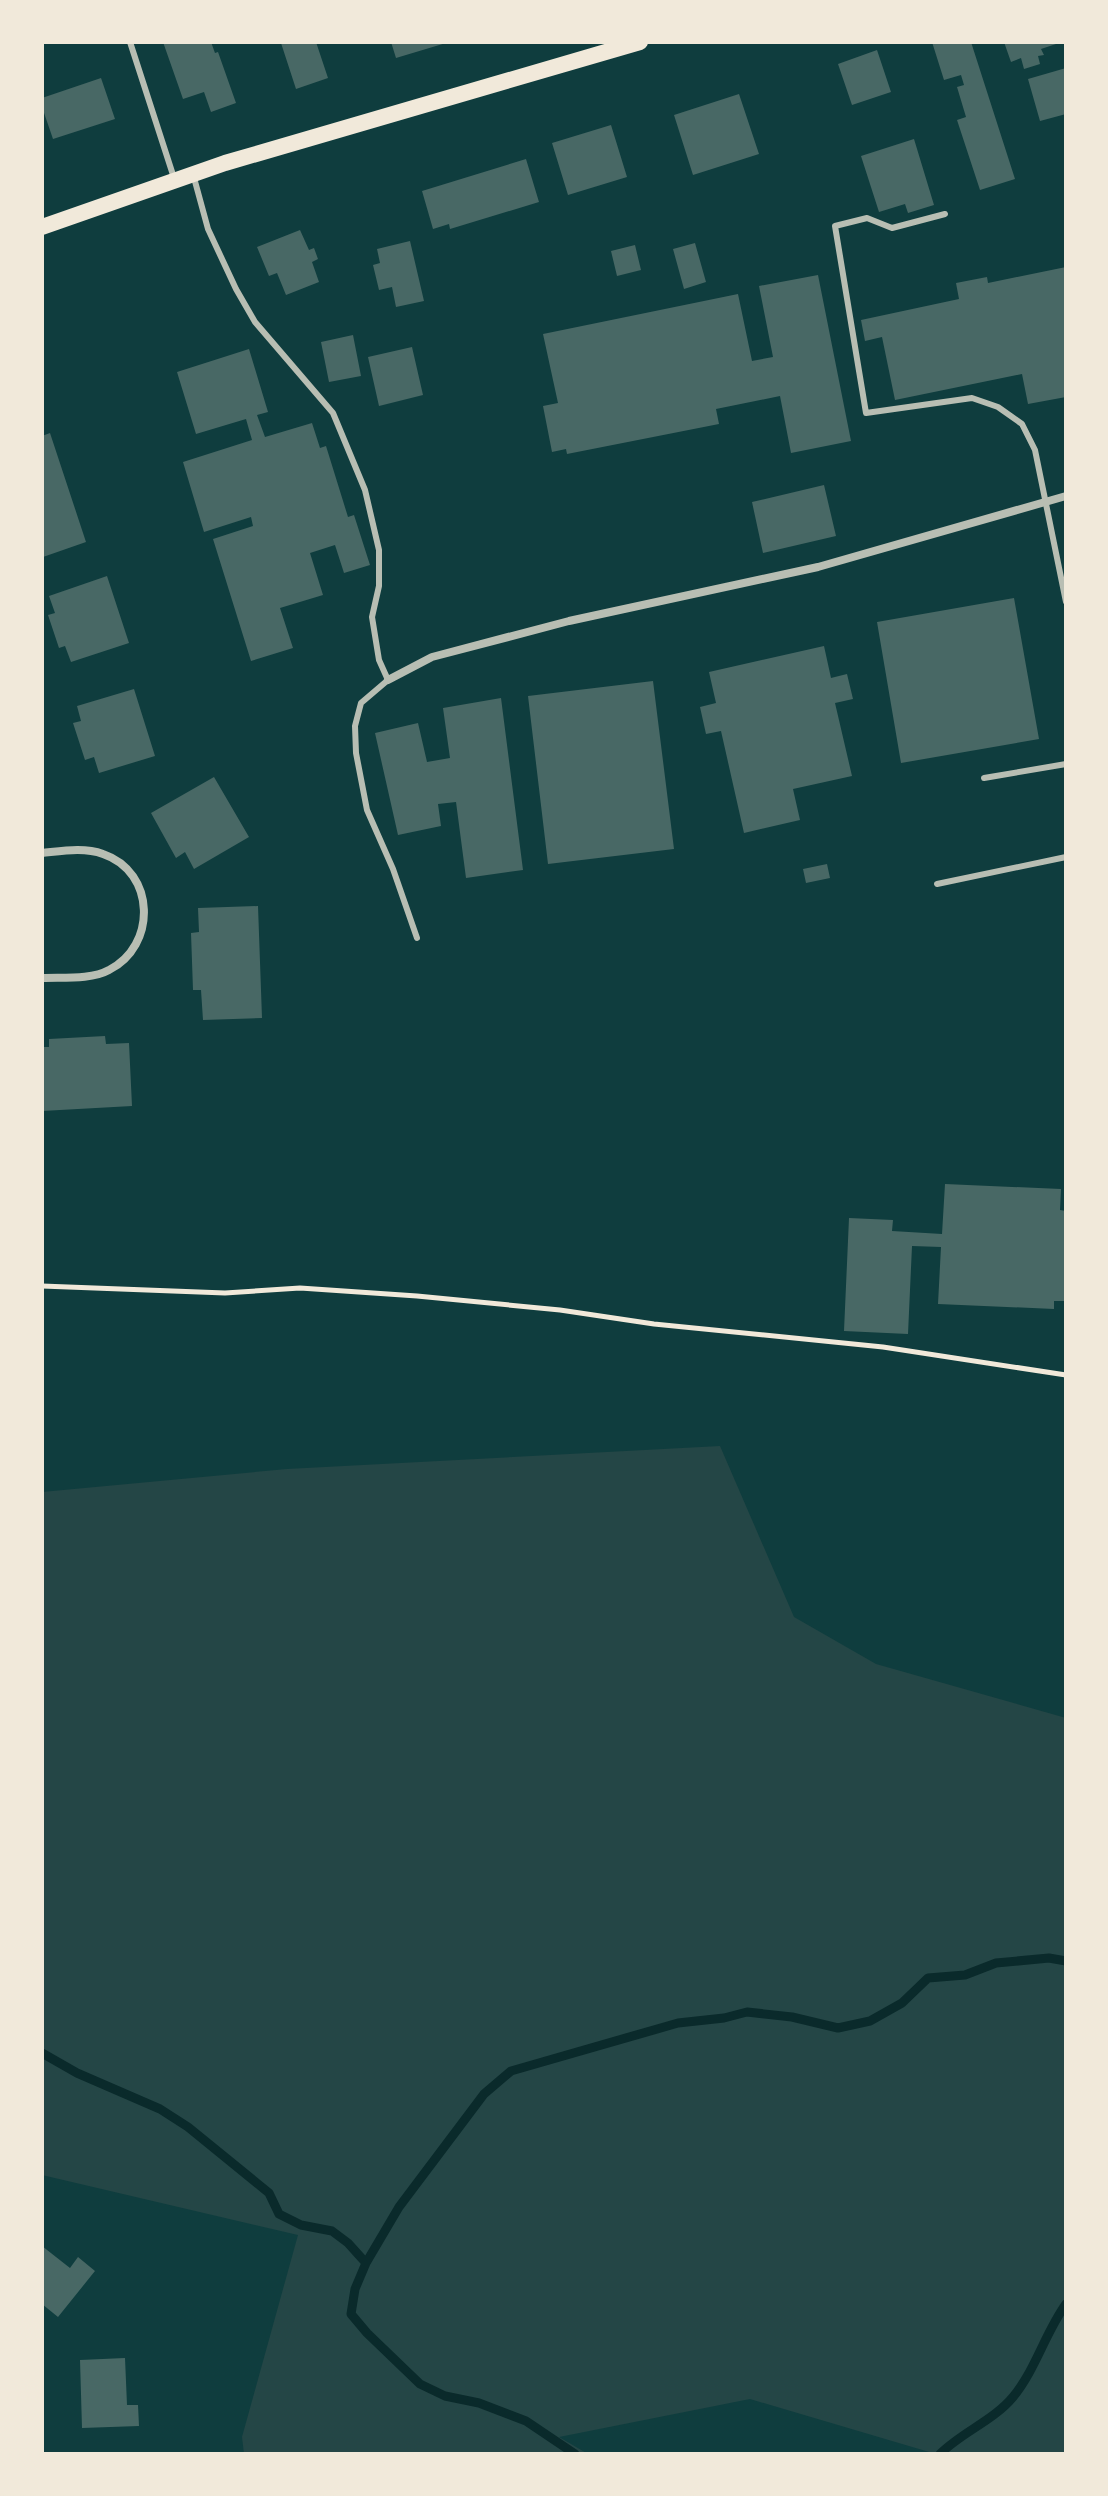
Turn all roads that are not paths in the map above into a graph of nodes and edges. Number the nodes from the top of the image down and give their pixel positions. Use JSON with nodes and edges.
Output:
{"nodes":[{"id":1,"x":130,"y":42,"type":"edge"},
{"id":2,"x":640,"y":42,"type":"edge"},
{"id":3,"x":193,"y":174,"type":"junction"},
{"id":4,"x":175,"y":181,"type":"junction"},
{"id":5,"x":945,"y":214,"type":"dead end"},
{"id":6,"x":42,"y":227,"type":"edge"},
{"id":7,"x":1066,"y":496,"type":"edge"},
{"id":8,"x":1044,"y":502,"type":"junction"},
{"id":9,"x":1063,"y":576,"type":"edge"},
{"id":10,"x":1066,"y":602,"type":"edge"},
{"id":11,"x":388,"y":680,"type":"junction"},
{"id":12,"x":1066,"y":764,"type":"edge"},
{"id":13,"x":984,"y":778,"type":"dead end"},
{"id":14,"x":42,"y":853,"type":"edge"},
{"id":15,"x":1066,"y":857,"type":"edge"},
{"id":16,"x":937,"y":884,"type":"dead end"},
{"id":17,"x":417,"y":938,"type":"dead end"},
{"id":18,"x":42,"y":978,"type":"edge"}],
"edges":[{"from":1,"to":4,"type":"lane"},
{"from":2,"to":3,"type":"main road"},
{"from":3,"to":4,"type":"main road"},
{"from":3,"to":11,"type":"lane"},
{"from":4,"to":6,"type":"main road"},
{"from":5,"to":8,"type":"lane"},
{"from":7,"to":8,"type":"street"},
{"from":8,"to":9,"type":"lane"},
{"from":8,"to":11,"type":"street"},
{"from":9,"to":10,"type":"lane"},
{"from":11,"to":17,"type":"lane"},
{"from":12,"to":13,"type":"lane"},
{"from":14,"to":18,"type":"street"},
{"from":15,"to":16,"type":"lane"}]}
